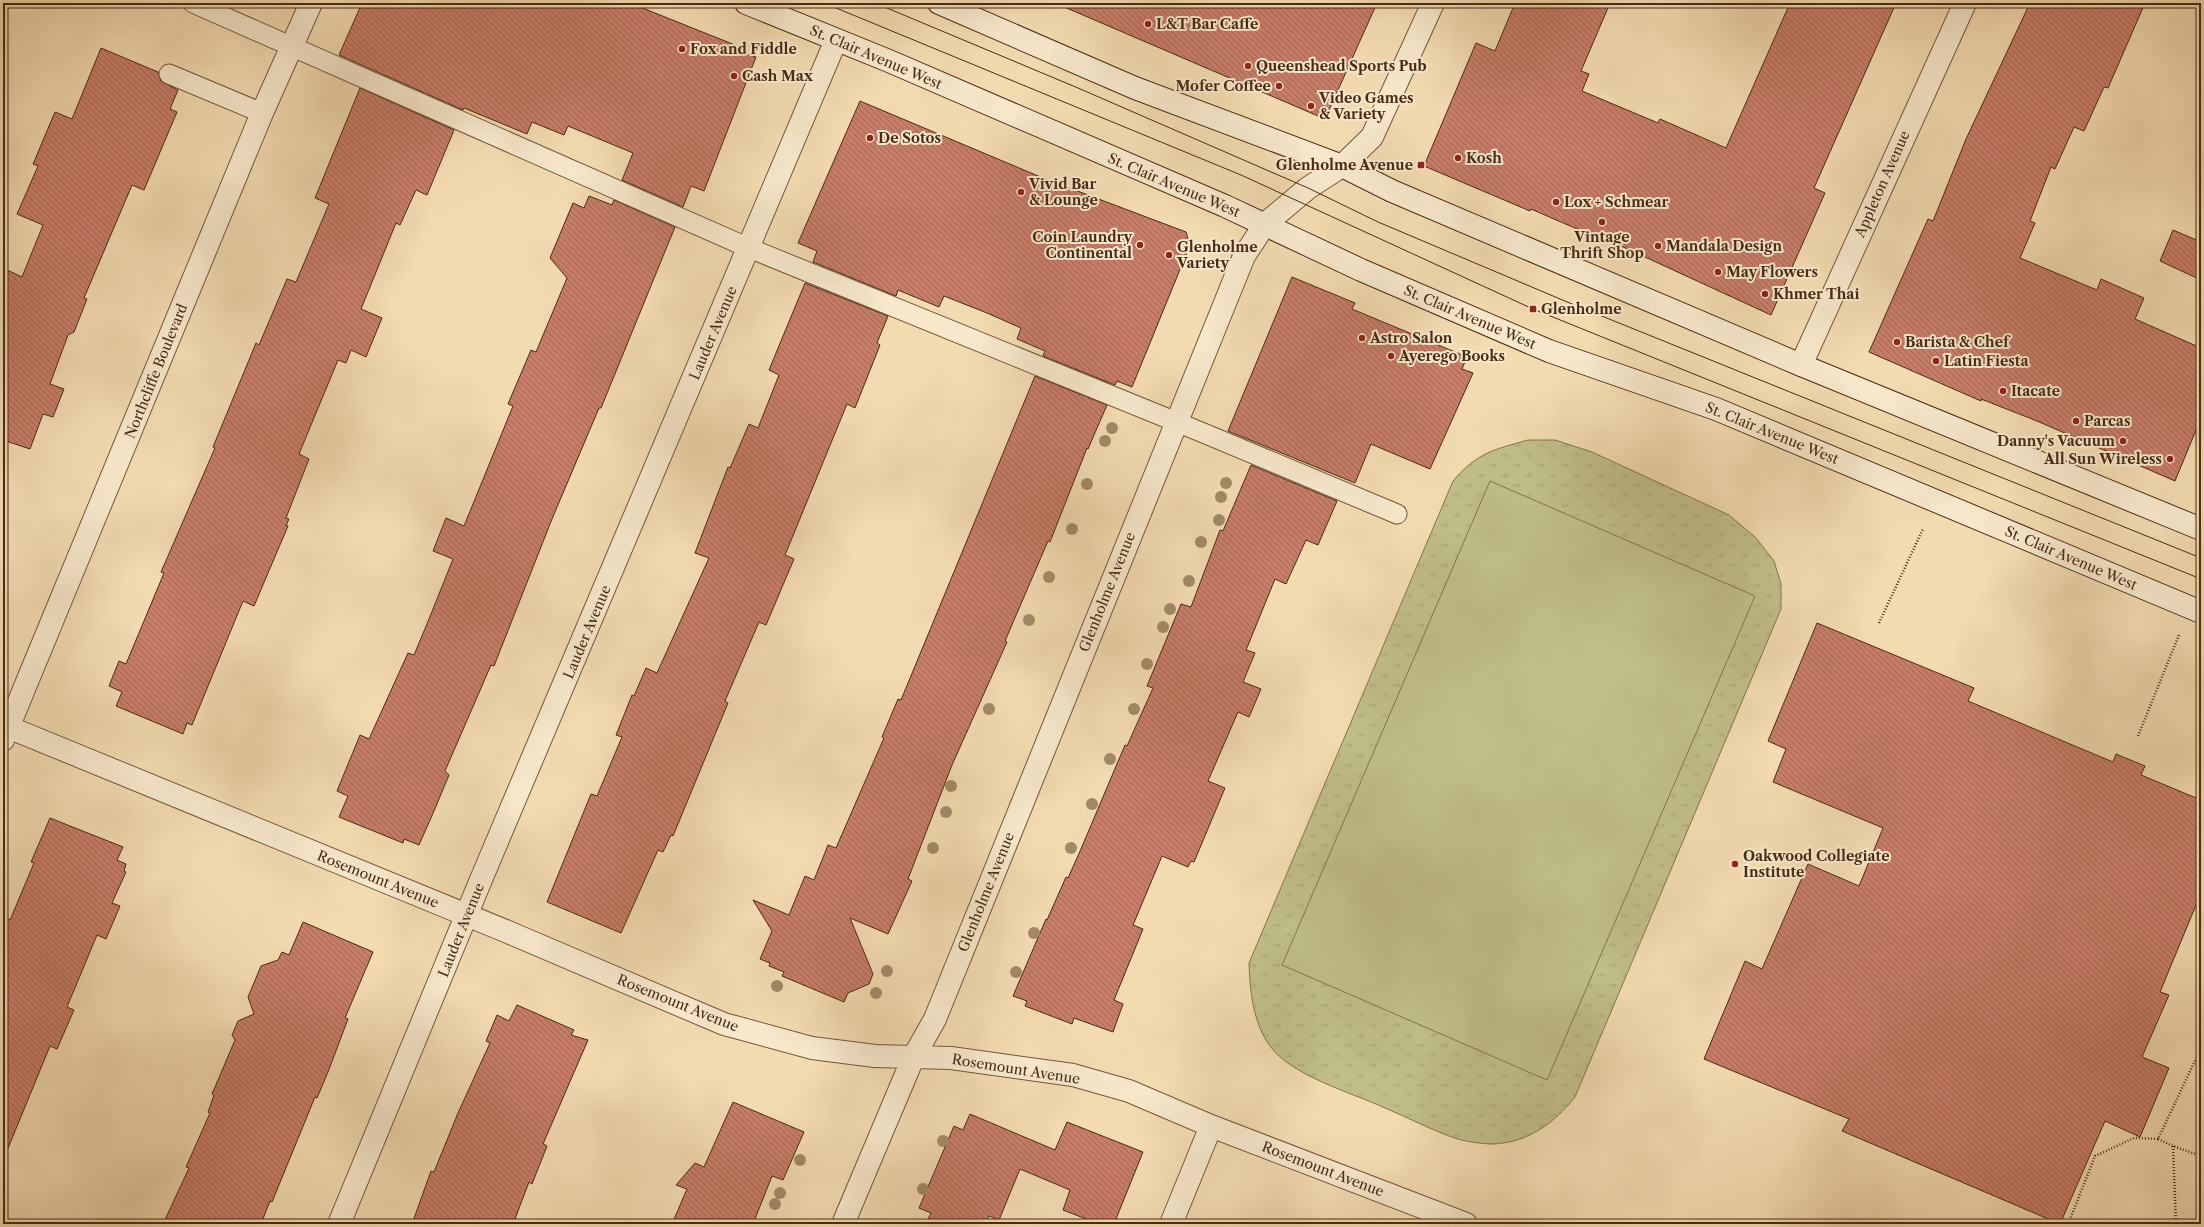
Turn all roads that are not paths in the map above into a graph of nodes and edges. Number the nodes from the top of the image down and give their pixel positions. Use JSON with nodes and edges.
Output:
{"nodes":[{"id":1,"x":194,"y":3,"type":"edge"},
{"id":2,"x":311,"y":3,"type":"edge"},
{"id":3,"x":746,"y":3,"type":"edge"},
{"id":4,"x":939,"y":3,"type":"edge"},
{"id":5,"x":1433,"y":3,"type":"edge"},
{"id":6,"x":1965,"y":3,"type":"edge"},
{"id":7,"x":836,"y":40,"type":"junction"},
{"id":8,"x":292,"y":48,"type":"junction"},
{"id":9,"x":169,"y":74,"type":"dead end"},
{"id":10,"x":262,"y":113,"type":"junction"},
{"id":11,"x":1342,"y":166,"type":"junction"},
{"id":12,"x":1265,"y":224,"type":"junction"},
{"id":13,"x":750,"y":248,"type":"junction"},
{"id":14,"x":1801,"y":365,"type":"junction"},
{"id":15,"x":1176,"y":422,"type":"junction"},
{"id":16,"x":1398,"y":514,"type":"dead end"},
{"id":17,"x":2201,"y":529,"type":"edge"},
{"id":18,"x":2201,"y":612,"type":"edge"},
{"id":19,"x":5,"y":730,"type":"edge"},
{"id":20,"x":467,"y":916,"type":"junction"},
{"id":21,"x":913,"y":1058,"type":"junction"},
{"id":22,"x":1211,"y":1126,"type":"junction"},
{"id":23,"x":339,"y":1224,"type":"edge"},
{"id":24,"x":843,"y":1224,"type":"edge"},
{"id":25,"x":1172,"y":1224,"type":"edge"},
{"id":26,"x":1466,"y":1224,"type":"edge"}],
"edges":[{"from":1,"to":8,"type":"lane"},
{"from":2,"to":8,"type":"street","name":"Northcliffe Boulevard"},
{"from":3,"to":7,"type":"street","name":"St. Clair Avenue West"},
{"from":4,"to":11,"type":"street"},
{"from":5,"to":11,"type":"street","name":"Glenholme Avenue"},
{"from":6,"to":14,"type":"street","name":"Appleton Avenue"},
{"from":7,"to":12,"type":"street","name":"St. Clair Avenue West"},
{"from":7,"to":13,"type":"street","name":"Lauder Avenue"},
{"from":8,"to":10,"type":"street","name":"Northcliffe Boulevard"},
{"from":8,"to":13,"type":"lane"},
{"from":9,"to":10,"type":"lane"},
{"from":10,"to":19,"type":"street","name":"Northcliffe Boulevard"},
{"from":11,"to":12,"type":"street","name":"Glenholme Avenue"},
{"from":11,"to":14,"type":"street"},
{"from":12,"to":15,"type":"street","name":"Glenholme Avenue"},
{"from":12,"to":18,"type":"street","name":"St. Clair Avenue West"},
{"from":13,"to":15,"type":"lane"},
{"from":13,"to":20,"type":"street","name":"Lauder Avenue"},
{"from":14,"to":17,"type":"street"},
{"from":15,"to":16,"type":"lane"},
{"from":15,"to":21,"type":"street","name":"Glenholme Avenue"},
{"from":19,"to":20,"type":"street","name":"Rosemount Avenue"},
{"from":20,"to":21,"type":"street","name":"Rosemount Avenue"},
{"from":20,"to":23,"type":"street","name":"Lauder Avenue"},
{"from":21,"to":22,"type":"street","name":"Rosemount Avenue"},
{"from":21,"to":24,"type":"street","name":"Glenholme Avenue"},
{"from":22,"to":25,"type":"street"},
{"from":22,"to":26,"type":"street","name":"Rosemount Avenue"}]}
